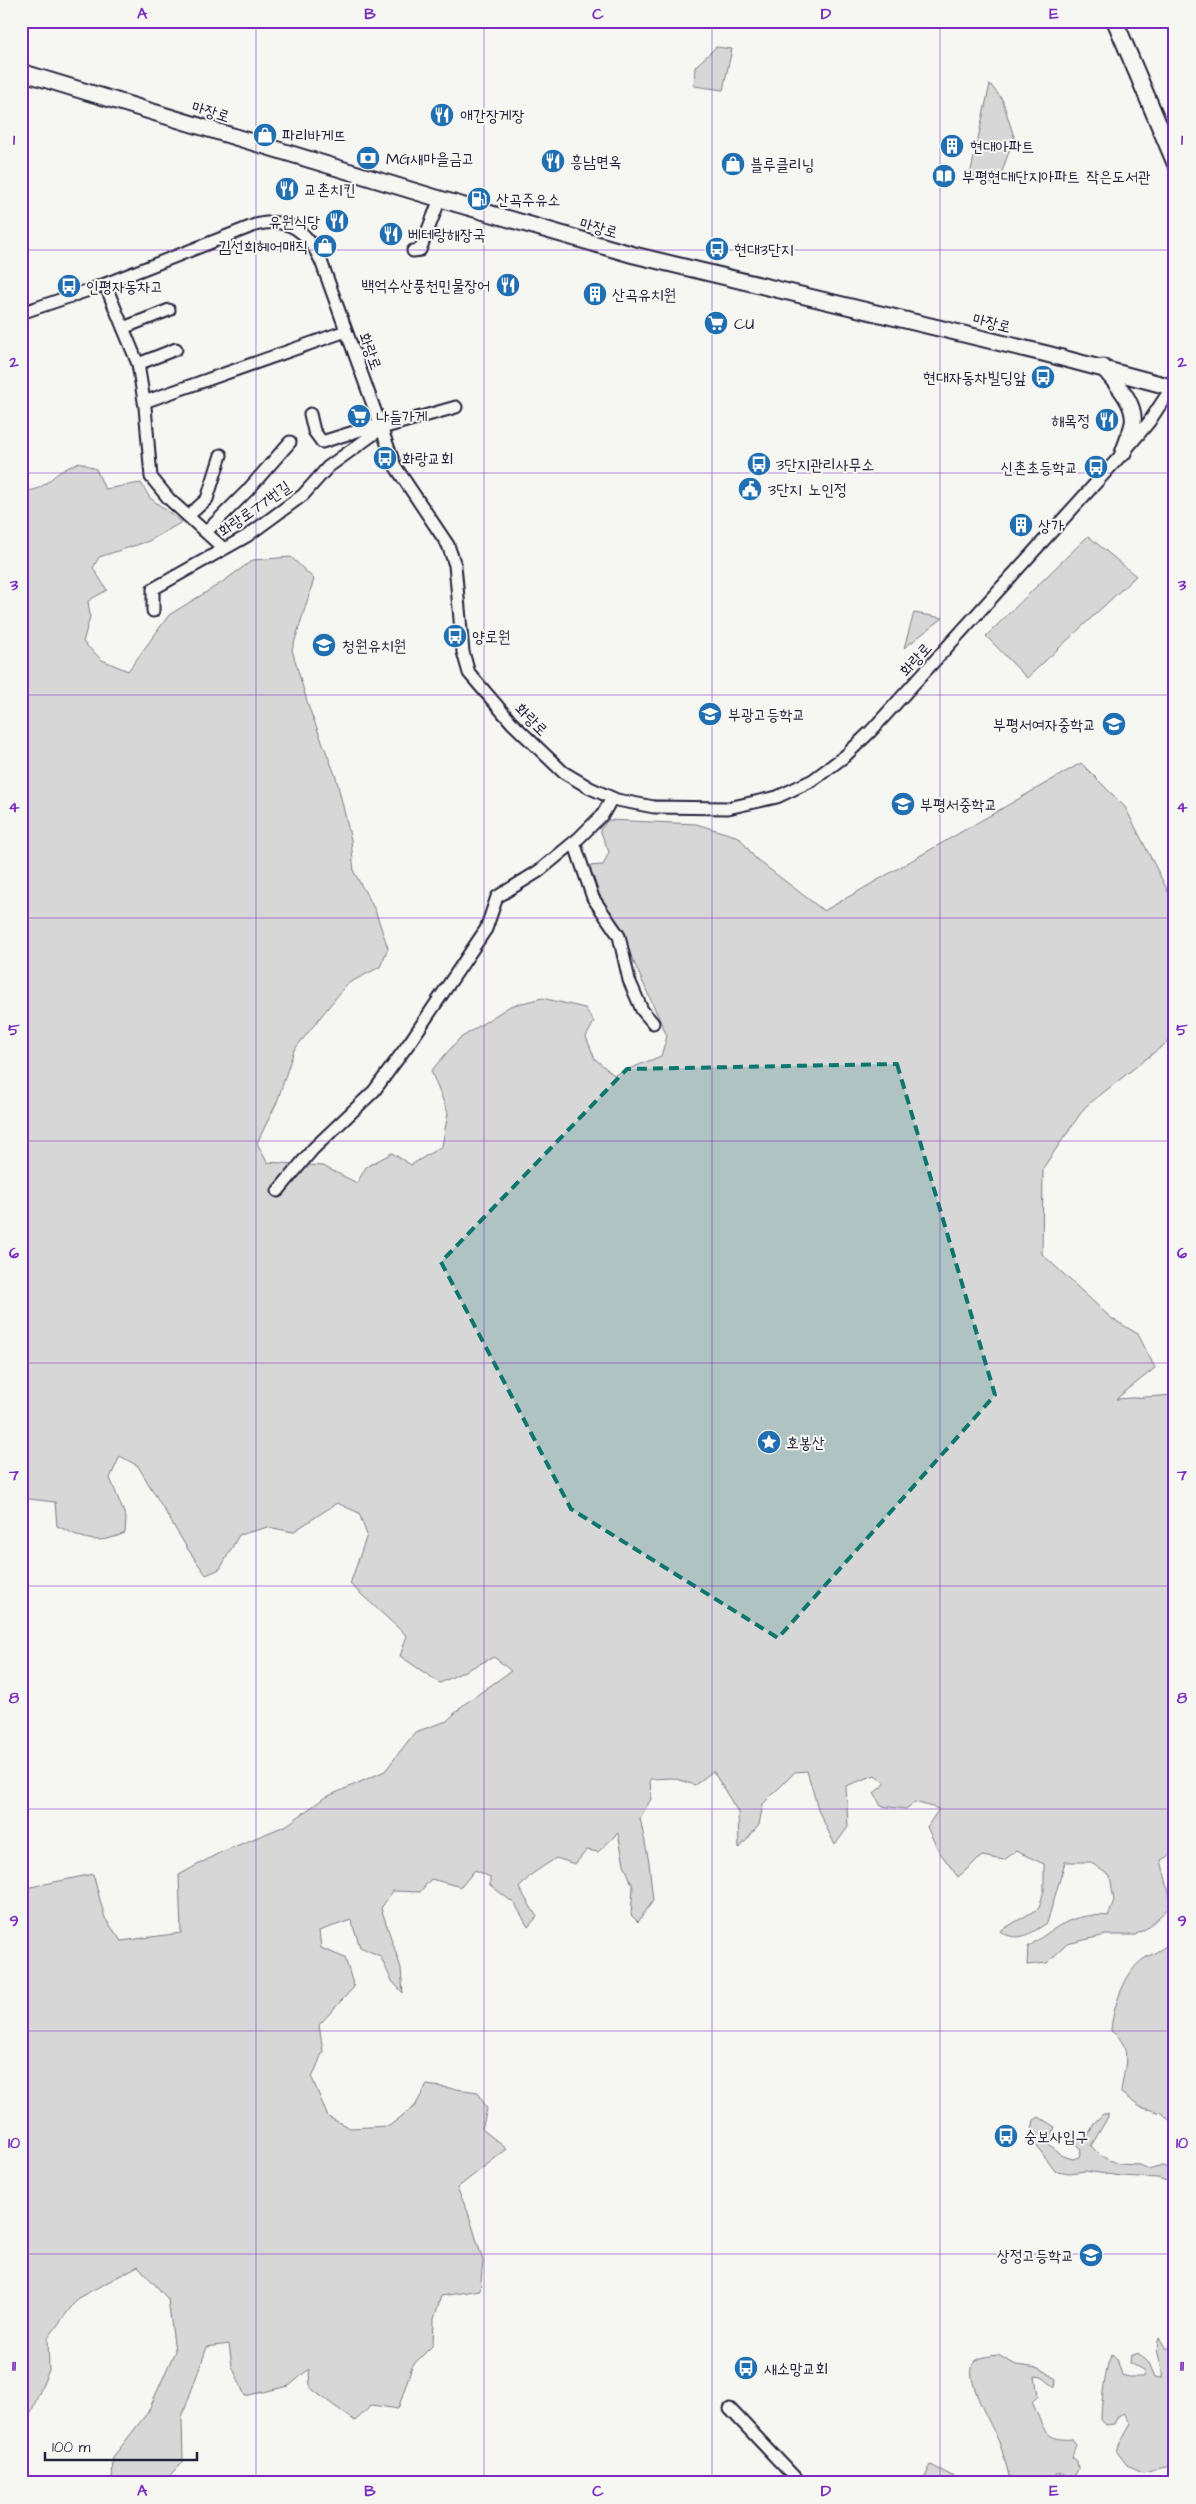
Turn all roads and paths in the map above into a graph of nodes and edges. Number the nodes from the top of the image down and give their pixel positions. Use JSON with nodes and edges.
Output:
{"nodes":[{"id":1,"x":1115,"y":21,"type":"edge"},
{"id":2,"x":21,"y":72,"type":"edge"},
{"id":3,"x":1175,"y":162,"type":"edge"},
{"id":4,"x":440,"y":199,"type":"junction"},
{"id":5,"x":413,"y":252,"type":"dead end"},
{"id":6,"x":105,"y":284,"type":"junction"},
{"id":7,"x":169,"y":310,"type":"dead end"},
{"id":8,"x":21,"y":313,"type":"edge"},
{"id":9,"x":123,"y":328,"type":"junction"},
{"id":10,"x":346,"y":331,"type":"junction"},
{"id":11,"x":176,"y":349,"type":"dead end"},
{"id":12,"x":138,"y":364,"type":"junction"},
{"id":13,"x":1103,"y":368,"type":"junction"},
{"id":14,"x":1174,"y":385,"type":"edge"},
{"id":15,"x":144,"y":402,"type":"junction"},
{"id":16,"x":456,"y":407,"type":"dead end"},
{"id":17,"x":310,"y":414,"type":"dead end"},
{"id":18,"x":382,"y":428,"type":"junction"},
{"id":19,"x":290,"y":442,"type":"dead end"},
{"id":20,"x":1123,"y":453,"type":"junction"},
{"id":21,"x":221,"y":455,"type":"dead end"},
{"id":22,"x":188,"y":516,"type":"junction"},
{"id":23,"x":206,"y":532,"type":"junction"},
{"id":24,"x":224,"y":549,"type":"junction"},
{"id":25,"x":153,"y":611,"type":"dead end"},
{"id":26,"x":612,"y":798,"type":"junction"},
{"id":27,"x":574,"y":842,"type":"junction"},
{"id":28,"x":653,"y":1022,"type":"dead end"},
{"id":29,"x":278,"y":1192,"type":"dead end"},
{"id":30,"x":730,"y":2409,"type":"dead end"},
{"id":31,"x":800,"y":2483,"type":"edge"}],
"edges":[{"from":1,"to":3,"type":"main road"},
{"from":2,"to":4,"type":"main road","name":"마장로"},
{"from":4,"to":5,"type":"street"},
{"from":4,"to":13,"type":"main road","name":"마장로"},
{"from":6,"to":8,"type":"street","name":"화랑로"},
{"from":6,"to":9,"type":"street"},
{"from":6,"to":10,"type":"street","name":"화랑로"},
{"from":7,"to":9,"type":"street"},
{"from":9,"to":12,"type":"street"},
{"from":10,"to":15,"type":"street"},
{"from":10,"to":18,"type":"street","name":"화랑로"},
{"from":11,"to":12,"type":"street"},
{"from":12,"to":15,"type":"street"},
{"from":13,"to":14,"type":"main road","name":"마장로"},
{"from":13,"to":20,"type":"main road"},
{"from":14,"to":20,"type":"street","name":"화랑로"},
{"from":15,"to":22,"type":"street"},
{"from":16,"to":18,"type":"street"},
{"from":17,"to":18,"type":"street"},
{"from":18,"to":24,"type":"street","name":"화랑로77번길"},
{"from":18,"to":26,"type":"street","name":"화랑로"},
{"from":19,"to":23,"type":"street"},
{"from":20,"to":26,"type":"street","name":"화랑로"},
{"from":21,"to":22,"type":"street"},
{"from":22,"to":23,"type":"street"},
{"from":23,"to":24,"type":"street"},
{"from":24,"to":25,"type":"street","name":"화랑로77번길"},
{"from":26,"to":27,"type":"street"},
{"from":27,"to":28,"type":"street"},
{"from":27,"to":29,"type":"street"},
{"from":30,"to":31,"type":"street"}]}
